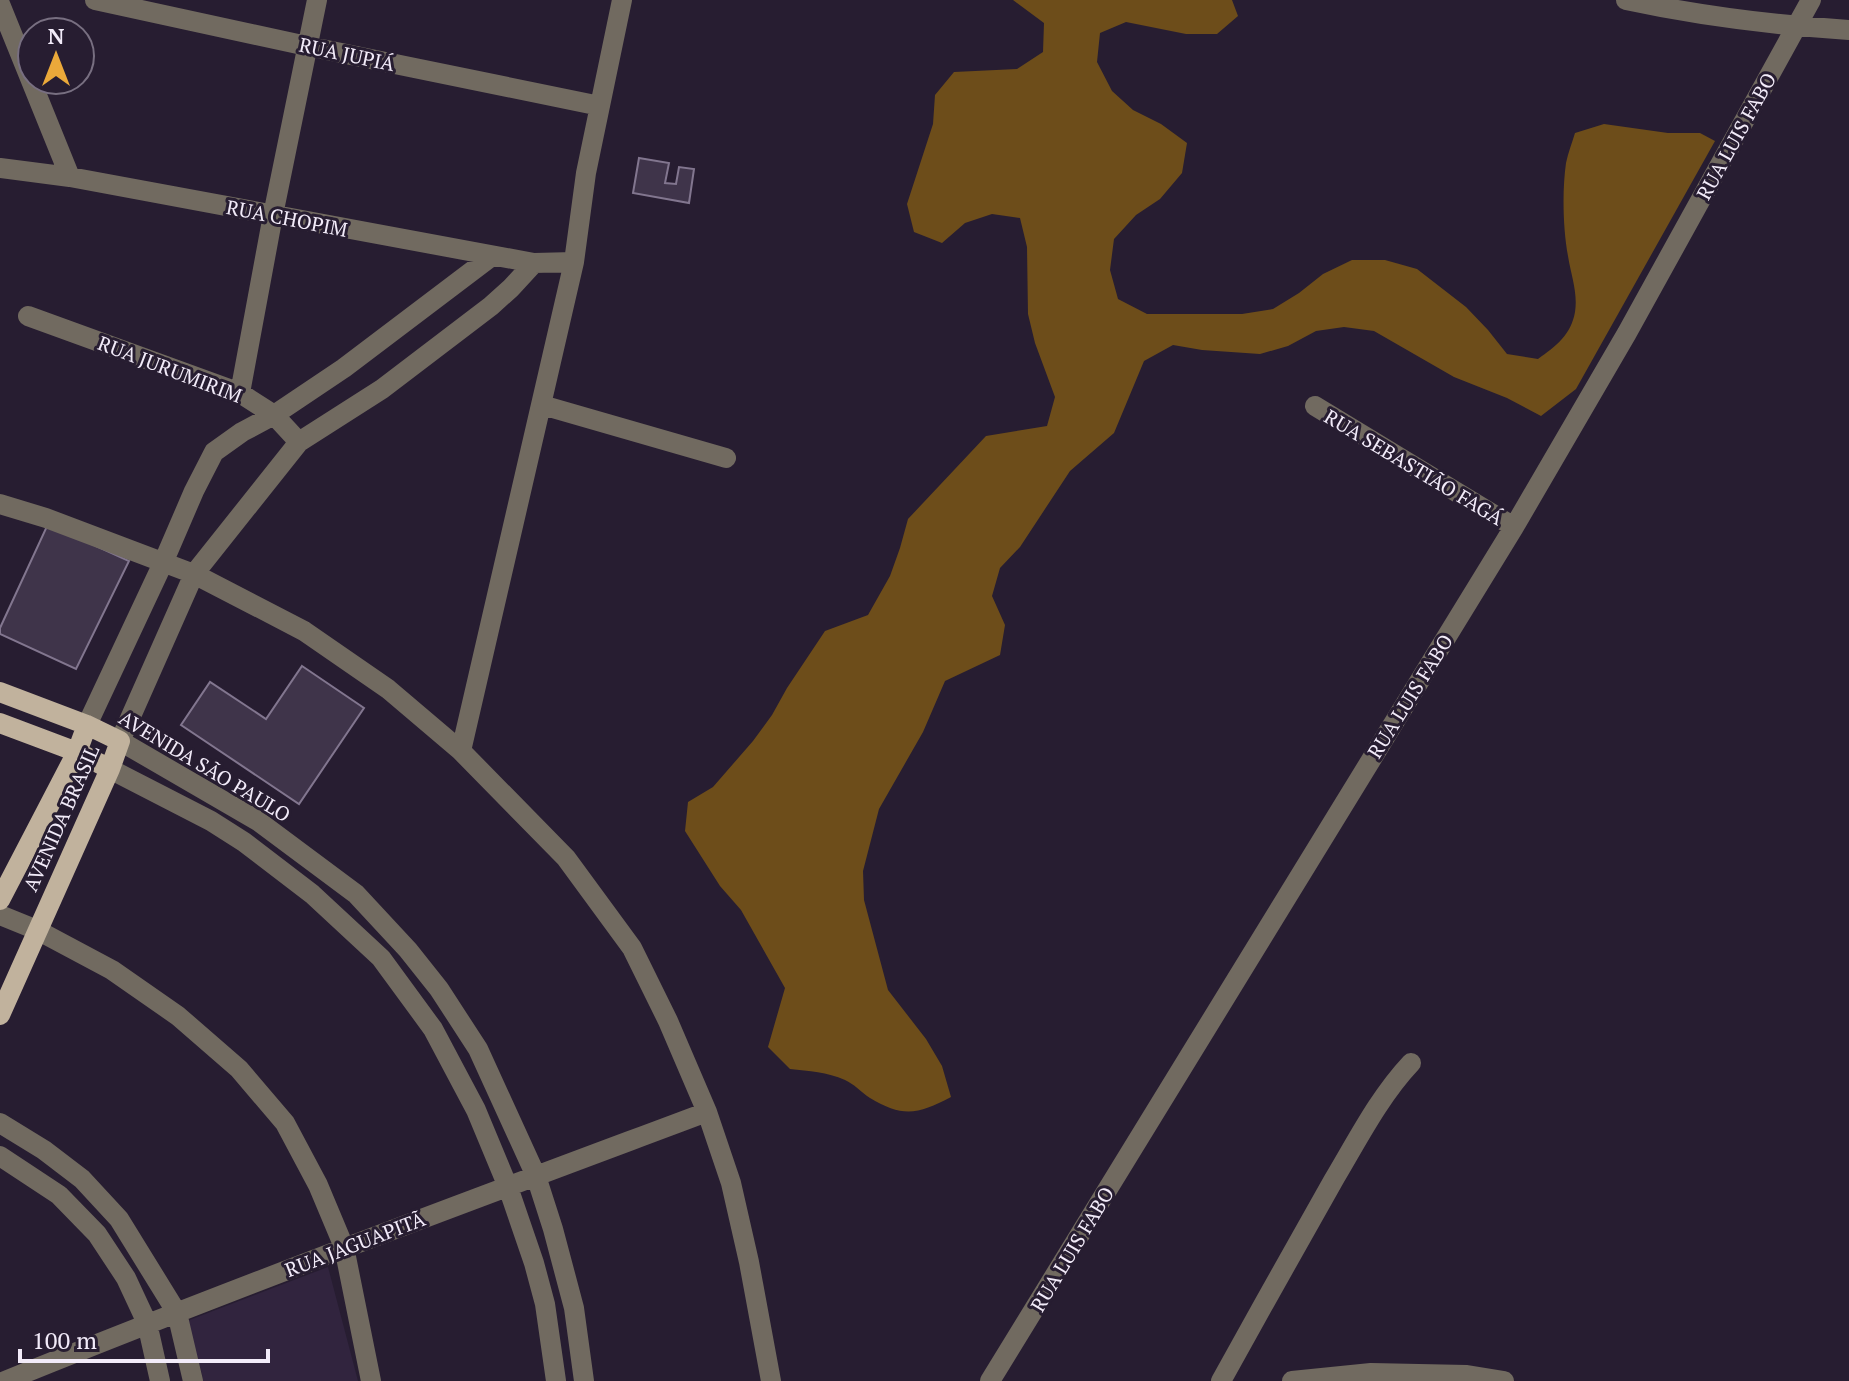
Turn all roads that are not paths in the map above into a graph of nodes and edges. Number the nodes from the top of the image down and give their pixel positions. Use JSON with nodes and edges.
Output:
{"nodes":[{"id":1,"x":95,"y":0,"type":"edge"},
{"id":2,"x":317,"y":0,"type":"edge"},
{"id":3,"x":622,"y":0,"type":"edge"},
{"id":4,"x":1626,"y":0,"type":"edge"},
{"id":5,"x":1811,"y":0,"type":"edge"},
{"id":6,"x":0,"y":4,"type":"edge"},
{"id":7,"x":1796,"y":26,"type":"junction"},
{"id":8,"x":1849,"y":30,"type":"edge"},
{"id":9,"x":307,"y":46,"type":"junction"},
{"id":10,"x":600,"y":106,"type":"junction"},
{"id":11,"x":0,"y":168,"type":"edge"},
{"id":12,"x":70,"y":177,"type":"junction"},
{"id":13,"x":273,"y":215,"type":"junction"},
{"id":14,"x":492,"y":256,"type":"junction"},
{"id":15,"x":574,"y":262,"type":"junction"},
{"id":16,"x":534,"y":263,"type":"junction"},
{"id":17,"x":28,"y":316,"type":"dead end"},
{"id":18,"x":240,"y":393,"type":"junction"},
{"id":19,"x":542,"y":405,"type":"junction"},
{"id":20,"x":1315,"y":406,"type":"dead end"},
{"id":21,"x":274,"y":415,"type":"junction"},
{"id":22,"x":299,"y":442,"type":"junction"},
{"id":23,"x":726,"y":458,"type":"dead end"},
{"id":24,"x":0,"y":504,"type":"edge"},
{"id":25,"x":1514,"y":527,"type":"junction"},
{"id":26,"x":163,"y":563,"type":"junction"},
{"id":27,"x":194,"y":574,"type":"junction"},
{"id":28,"x":0,"y":692,"type":"edge"},
{"id":29,"x":0,"y":723,"type":"edge"},
{"id":30,"x":87,"y":725,"type":"junction"},
{"id":31,"x":120,"y":741,"type":"junction"},
{"id":32,"x":461,"y":751,"type":"junction"},
{"id":33,"x":77,"y":752,"type":"junction"},
{"id":34,"x":110,"y":769,"type":"junction"},
{"id":35,"x":258,"y":821,"type":"junction"},
{"id":36,"x":244,"y":842,"type":"junction"},
{"id":37,"x":0,"y":900,"type":"edge"},
{"id":38,"x":0,"y":915,"type":"edge"},
{"id":39,"x":37,"y":930,"type":"junction"},
{"id":40,"x":0,"y":1015,"type":"edge"},
{"id":41,"x":1411,"y":1063,"type":"dead end"},
{"id":42,"x":707,"y":1112,"type":"junction"},
{"id":43,"x":0,"y":1123,"type":"edge"},
{"id":44,"x":44,"y":1150,"type":"junction"},
{"id":45,"x":0,"y":1156,"type":"edge"},
{"id":46,"x":23,"y":1171,"type":"junction"},
{"id":47,"x":536,"y":1176,"type":"junction"},
{"id":48,"x":508,"y":1187,"type":"junction"},
{"id":49,"x":344,"y":1247,"type":"junction"},
{"id":50,"x":177,"y":1313,"type":"junction"},
{"id":51,"x":147,"y":1323,"type":"junction"},
{"id":52,"x":5,"y":1381,"type":"edge"},
{"id":53,"x":160,"y":1381,"type":"edge"},
{"id":54,"x":193,"y":1381,"type":"edge"},
{"id":55,"x":371,"y":1381,"type":"edge"},
{"id":56,"x":556,"y":1381,"type":"edge"},
{"id":57,"x":584,"y":1381,"type":"edge"},
{"id":58,"x":771,"y":1381,"type":"edge"},
{"id":59,"x":990,"y":1381,"type":"edge"},
{"id":60,"x":1221,"y":1381,"type":"edge"},
{"id":61,"x":1292,"y":1381,"type":"edge"},
{"id":62,"x":1504,"y":1381,"type":"edge"}],
"edges":[{"from":1,"to":9,"type":"street","name":"RUA JUPIÁ"},
{"from":2,"to":9,"type":"street"},
{"from":3,"to":10,"type":"street"},
{"from":4,"to":7,"type":"street"},
{"from":5,"to":7,"type":"street","name":"RUA LUIS FABO"},
{"from":6,"to":12,"type":"street"},
{"from":7,"to":8,"type":"street"},
{"from":7,"to":25,"type":"street","name":"RUA LUIS FABO"},
{"from":9,"to":10,"type":"street","name":"RUA JUPIÁ"},
{"from":9,"to":13,"type":"street"},
{"from":10,"to":15,"type":"street"},
{"from":11,"to":12,"type":"street","name":"RUA CHOPIM"},
{"from":12,"to":13,"type":"street","name":"RUA CHOPIM"},
{"from":13,"to":14,"type":"street","name":"RUA CHOPIM"},
{"from":13,"to":18,"type":"street"},
{"from":14,"to":16,"type":"street","name":"RUA CHOPIM"},
{"from":14,"to":21,"type":"street","name":"AVENIDA BRASIL"},
{"from":15,"to":16,"type":"street","name":"RUA CHOPIM"},
{"from":15,"to":19,"type":"street"},
{"from":16,"to":22,"type":"street","name":"AVENIDA BRASIL"},
{"from":17,"to":18,"type":"street","name":"RUA JURUMIRIM"},
{"from":18,"to":21,"type":"street","name":"RUA JURUMIRIM"},
{"from":19,"to":23,"type":"street"},
{"from":19,"to":32,"type":"street"},
{"from":20,"to":25,"type":"street","name":"RUA SEBASTIÃO FAGÁ"},
{"from":21,"to":22,"type":"street","name":"RUA JURUMIRIM"},
{"from":21,"to":26,"type":"street","name":"AVENIDA BRASIL"},
{"from":22,"to":27,"type":"street","name":"AVENIDA BRASIL"},
{"from":24,"to":26,"type":"street"},
{"from":25,"to":59,"type":"street","name":"RUA LUIS FABO"},
{"from":26,"to":27,"type":"street"},
{"from":26,"to":30,"type":"street","name":"AVENIDA BRASIL"},
{"from":27,"to":31,"type":"street","name":"AVENIDA BRASIL"},
{"from":27,"to":32,"type":"street"},
{"from":28,"to":30,"type":"main road","name":"AVENIDA SÃO PAULO"},
{"from":29,"to":33,"type":"main road"},
{"from":30,"to":31,"type":"main road","name":"AVENIDA SÃO PAULO"},
{"from":30,"to":33,"type":"main road","name":"AVENIDA BRASIL"},
{"from":31,"to":34,"type":"main road","name":"AVENIDA BRASIL"},
{"from":31,"to":35,"type":"street","name":"AVENIDA SÃO PAULO"},
{"from":32,"to":42,"type":"street"},
{"from":33,"to":34,"type":"main road"},
{"from":33,"to":37,"type":"main road","name":"AVENIDA BRASIL"},
{"from":34,"to":36,"type":"street"},
{"from":34,"to":39,"type":"main road","name":"AVENIDA BRASIL"},
{"from":35,"to":36,"type":"street"},
{"from":35,"to":47,"type":"street","name":"AVENIDA SÃO PAULO"},
{"from":36,"to":48,"type":"street"},
{"from":38,"to":39,"type":"street"},
{"from":39,"to":40,"type":"main road","name":"AVENIDA BRASIL"},
{"from":39,"to":49,"type":"street"},
{"from":41,"to":60,"type":"street"},
{"from":42,"to":47,"type":"street","name":"RUA JAGUAPITÃ"},
{"from":42,"to":58,"type":"street"},
{"from":43,"to":44,"type":"street"},
{"from":44,"to":46,"type":"street"},
{"from":44,"to":50,"type":"street"},
{"from":45,"to":46,"type":"street"},
{"from":46,"to":51,"type":"street"},
{"from":47,"to":48,"type":"street","name":"RUA JAGUAPITÃ"},
{"from":47,"to":57,"type":"street","name":"AVENIDA SÃO PAULO"},
{"from":48,"to":49,"type":"street","name":"RUA JAGUAPITÃ"},
{"from":48,"to":56,"type":"street"},
{"from":49,"to":50,"type":"street","name":"RUA JAGUAPITÃ"},
{"from":49,"to":55,"type":"street"},
{"from":50,"to":51,"type":"street","name":"RUA JAGUAPITÃ"},
{"from":50,"to":54,"type":"street"},
{"from":51,"to":52,"type":"street","name":"RUA JAGUAPITÃ"},
{"from":51,"to":53,"type":"street"},
{"from":61,"to":62,"type":"street"}]}
